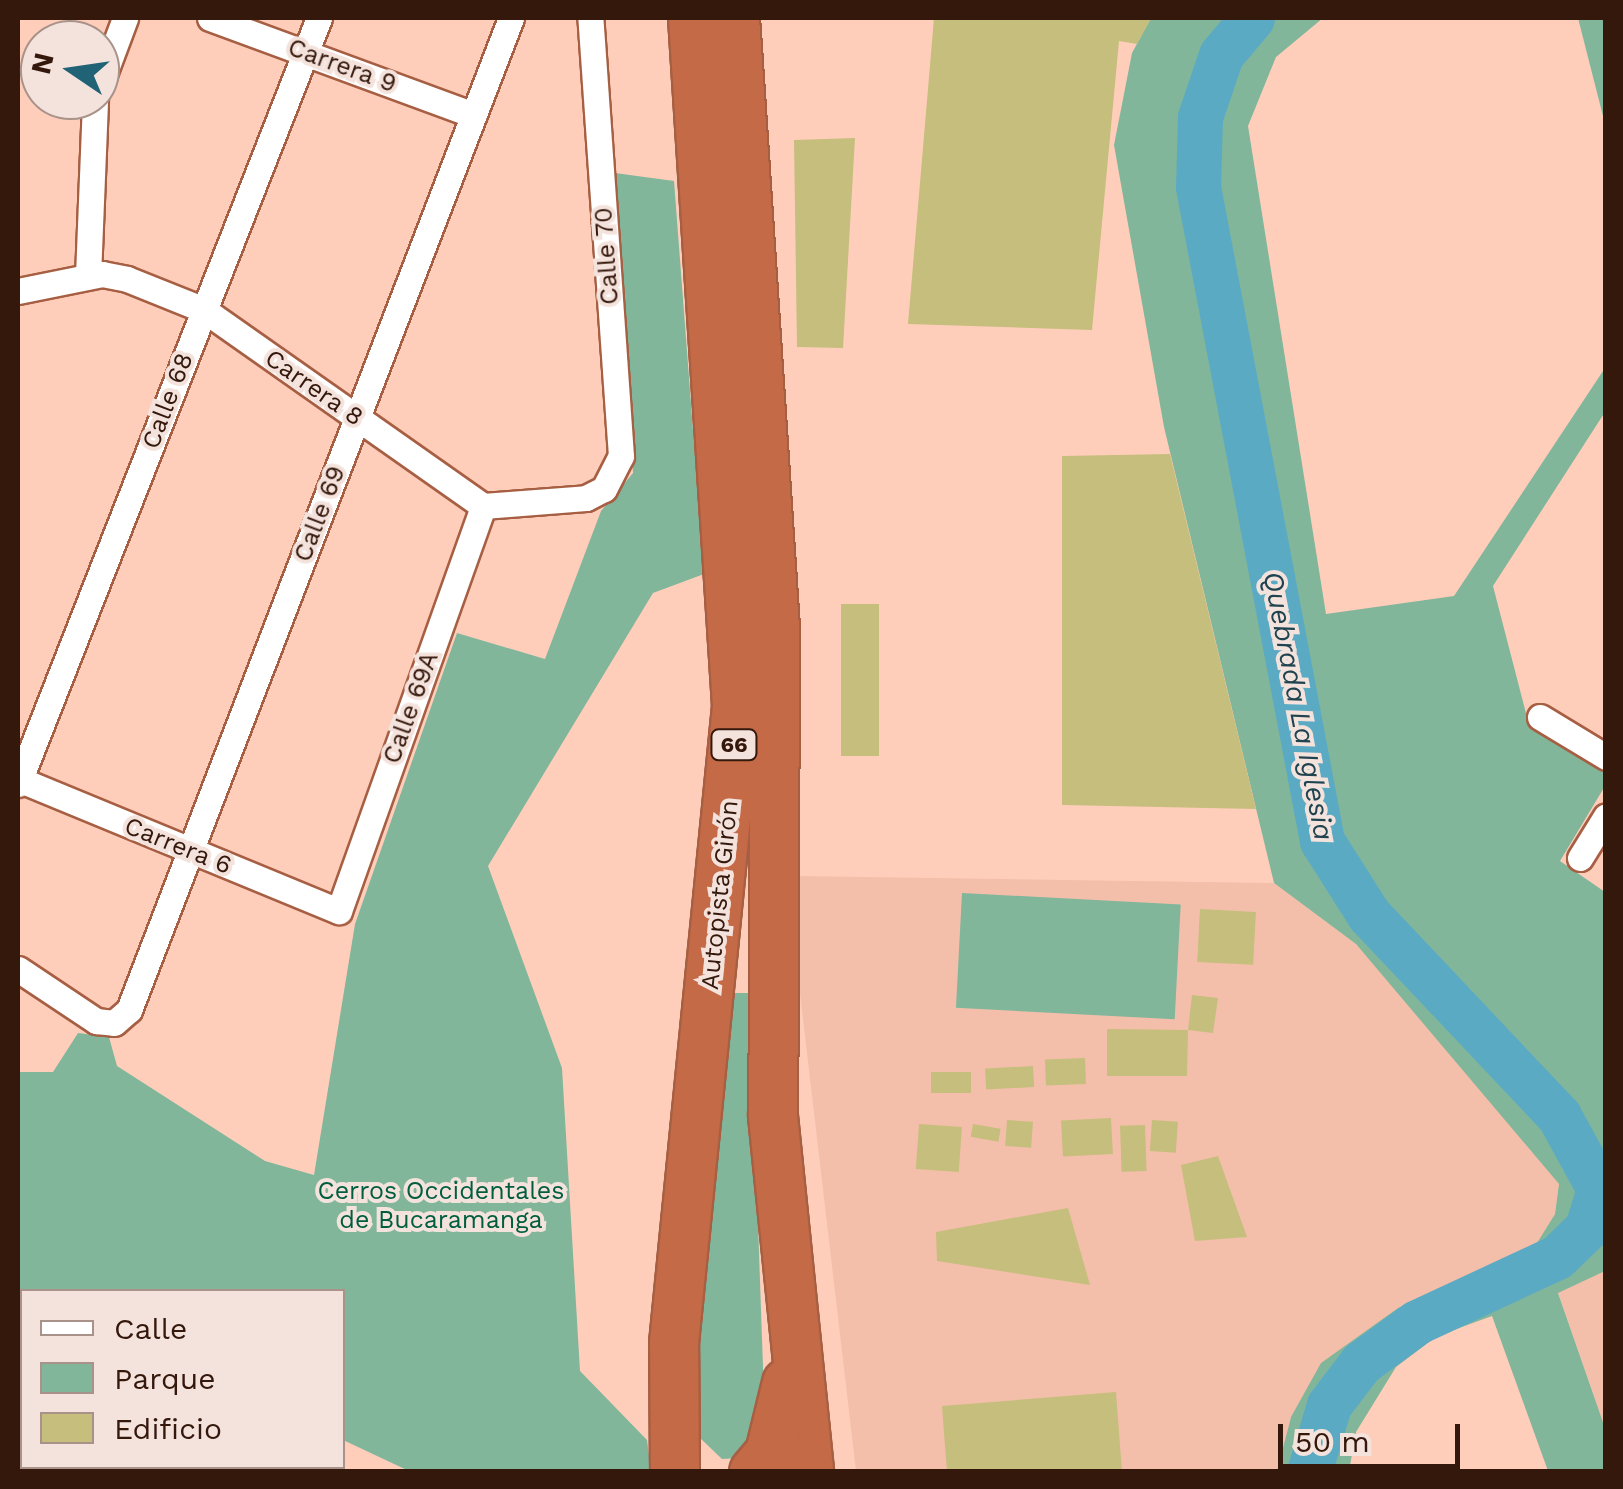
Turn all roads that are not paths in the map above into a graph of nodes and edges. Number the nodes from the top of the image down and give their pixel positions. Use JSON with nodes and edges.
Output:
{"nodes":[{"id":1,"x":210,"y":18,"type":"edge"},
{"id":2,"x":319,"y":18,"type":"edge"},
{"id":3,"x":511,"y":18,"type":"edge"},
{"id":4,"x":590,"y":18,"type":"edge"},
{"id":5,"x":693,"y":18,"type":"edge"},
{"id":6,"x":735,"y":18,"type":"edge"},
{"id":7,"x":305,"y":52,"type":"junction"},
{"id":8,"x":474,"y":114,"type":"junction"},
{"id":9,"x":95,"y":120,"type":"edge"},
{"id":10,"x":88,"y":276,"type":"junction"},
{"id":11,"x":18,"y":292,"type":"edge"},
{"id":12,"x":204,"y":310,"type":"junction"},
{"id":13,"x":357,"y":418,"type":"junction"},
{"id":14,"x":483,"y":506,"type":"junction"},
{"id":15,"x":1540,"y":717,"type":"dead end"},
{"id":16,"x":1606,"y":757,"type":"edge"},
{"id":17,"x":18,"y":782,"type":"edge"},
{"id":18,"x":1606,"y":816,"type":"edge"},
{"id":19,"x":190,"y":851,"type":"junction"},
{"id":20,"x":1580,"y":858,"type":"dead end"},
{"id":21,"x":338,"y":911,"type":"joint"},
{"id":22,"x":18,"y":970,"type":"edge"},
{"id":23,"x":674,"y":1343,"type":"junction"},
{"id":24,"x":794,"y":1349,"type":"junction"},
{"id":25,"x":675,"y":1472,"type":"edge"},
{"id":26,"x":707,"y":1472,"type":"edge"},
{"id":27,"x":754,"y":1472,"type":"edge"},
{"id":28,"x":809,"y":1472,"type":"edge"}],
"edges":[{"from":1,"to":7,"type":"street","name":"Carrera 9"},
{"from":2,"to":7,"type":"street","name":"Calle 68"},
{"from":3,"to":8,"type":"street","name":"Calle 69"},
{"from":4,"to":14,"type":"street","name":"Calle 70"},
{"from":5,"to":23,"type":"highway","name":"Autopista Girón","number":"66"},
{"from":6,"to":24,"type":"highway","name":"Autopista Girón","number":"66"},
{"from":7,"to":8,"type":"street","name":"Carrera 9"},
{"from":7,"to":12,"type":"street","name":"Calle 68"},
{"from":8,"to":13,"type":"street","name":"Calle 69"},
{"from":9,"to":10,"type":"street"},
{"from":10,"to":11,"type":"street","name":"Carrera 8"},
{"from":10,"to":12,"type":"street","name":"Carrera 8"},
{"from":12,"to":13,"type":"street","name":"Carrera 8"},
{"from":12,"to":17,"type":"street","name":"Calle 68"},
{"from":13,"to":14,"type":"street","name":"Carrera 8"},
{"from":13,"to":19,"type":"street","name":"Calle 69"},
{"from":14,"to":21,"type":"street","name":"Calle 69A"},
{"from":15,"to":16,"type":"street"},
{"from":17,"to":19,"type":"street","name":"Carrera 6"},
{"from":18,"to":20,"type":"street"},
{"from":19,"to":21,"type":"street","name":"Carrera 6"},
{"from":19,"to":22,"type":"street","name":"Calle 69"},
{"from":23,"to":25,"type":"highway","name":"Autopista Girón","number":"66"},
{"from":23,"to":26,"type":"highway"},
{"from":24,"to":27,"type":"highway"},
{"from":24,"to":28,"type":"highway","name":"Autopista Girón","number":"66"}]}
